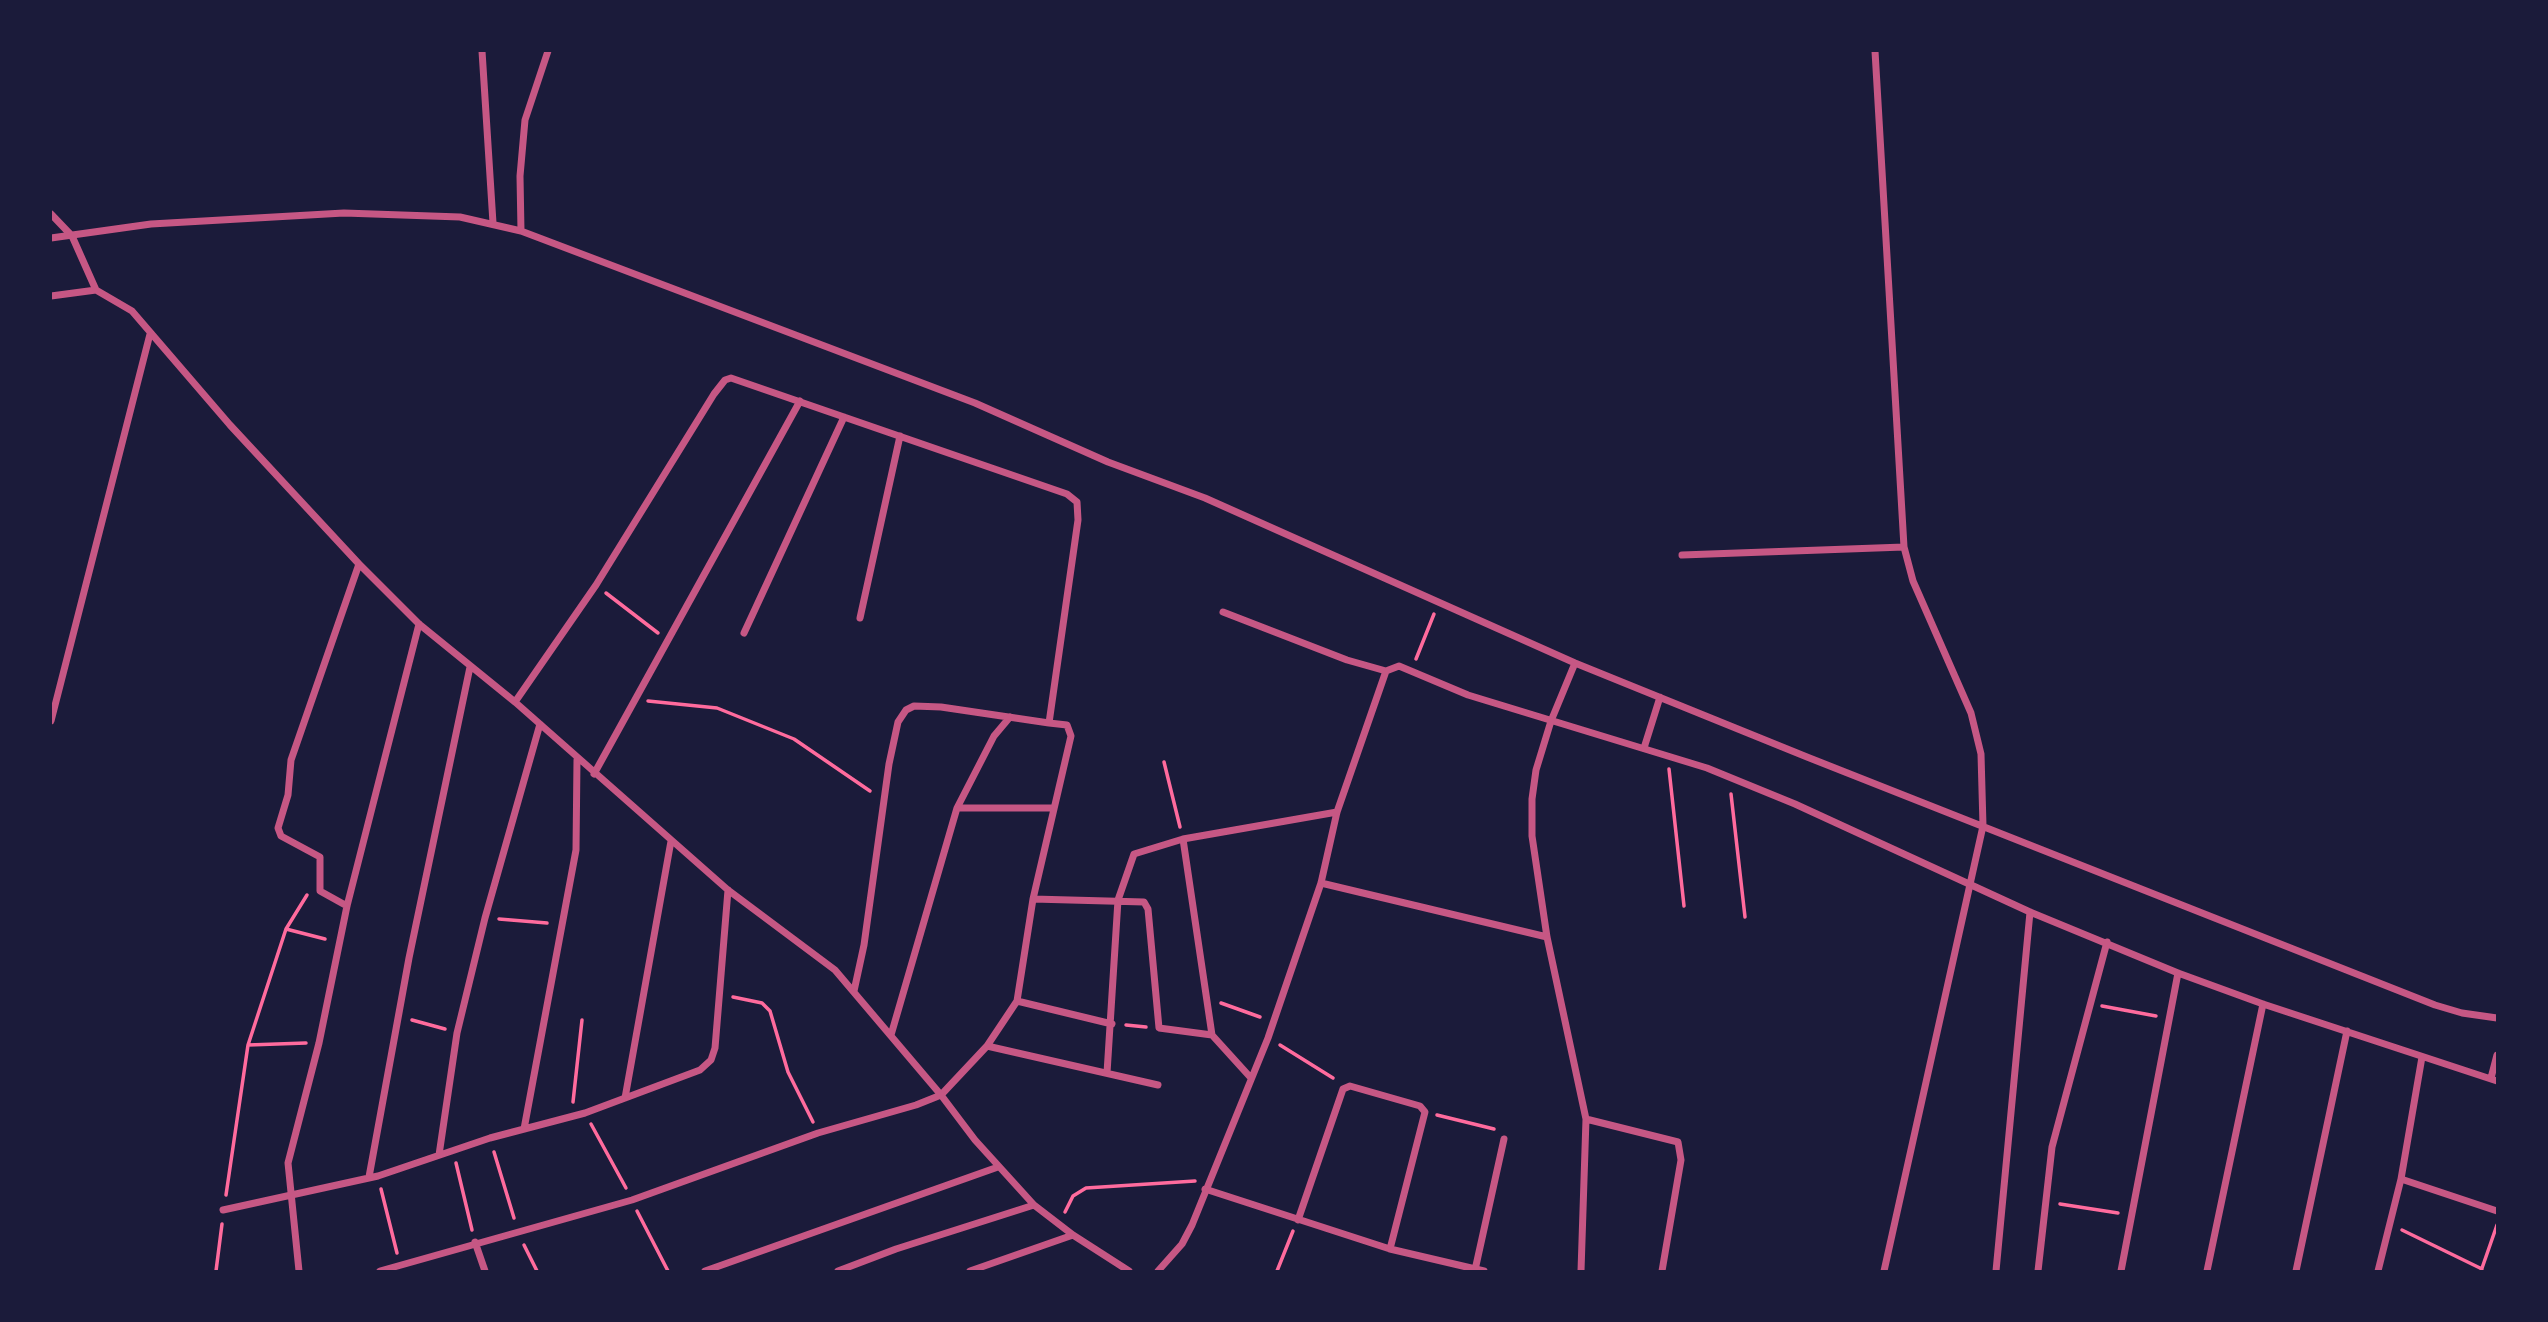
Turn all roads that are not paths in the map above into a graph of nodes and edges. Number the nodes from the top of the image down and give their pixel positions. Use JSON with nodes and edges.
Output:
{"nodes":[{"id":1,"x":482,"y":51,"type":"edge"},
{"id":2,"x":548,"y":51,"type":"edge"},
{"id":3,"x":1875,"y":51,"type":"edge"},
{"id":4,"x":51,"y":214,"type":"edge"},
{"id":5,"x":493,"y":223,"type":"junction"},
{"id":6,"x":521,"y":231,"type":"junction"},
{"id":7,"x":72,"y":236,"type":"junction"},
{"id":8,"x":51,"y":238,"type":"edge"},
{"id":9,"x":96,"y":290,"type":"junction"},
{"id":10,"x":51,"y":296,"type":"edge"},
{"id":11,"x":150,"y":334,"type":"junction"},
{"id":12,"x":800,"y":401,"type":"junction"},
{"id":13,"x":844,"y":416,"type":"junction"},
{"id":14,"x":900,"y":436,"type":"junction"},
{"id":15,"x":1904,"y":547,"type":"junction"},
{"id":16,"x":1682,"y":555,"type":"dead end"},
{"id":17,"x":359,"y":564,"type":"junction"},
{"id":18,"x":1223,"y":612,"type":"dead end"},
{"id":19,"x":860,"y":618,"type":"dead end"},
{"id":20,"x":419,"y":624,"type":"junction"},
{"id":21,"x":744,"y":633,"type":"dead end"},
{"id":22,"x":1574,"y":663,"type":"junction"},
{"id":23,"x":470,"y":667,"type":"junction"},
{"id":24,"x":1386,"y":671,"type":"junction"},
{"id":25,"x":1660,"y":697,"type":"junction"},
{"id":26,"x":515,"y":702,"type":"junction"},
{"id":27,"x":1010,"y":717,"type":"junction"},
{"id":28,"x":51,"y":721,"type":"edge"},
{"id":29,"x":1551,"y":721,"type":"junction"},
{"id":30,"x":1049,"y":723,"type":"junction"},
{"id":31,"x":540,"y":724,"type":"junction"},
{"id":32,"x":1644,"y":748,"type":"junction"},
{"id":33,"x":578,"y":760,"type":"junction"},
{"id":34,"x":594,"y":774,"type":"junction"},
{"id":35,"x":957,"y":808,"type":"junction"},
{"id":36,"x":1052,"y":808,"type":"junction"},
{"id":37,"x":1337,"y":812,"type":"junction"},
{"id":38,"x":1983,"y":826,"type":"junction"},
{"id":39,"x":1183,"y":839,"type":"junction"},
{"id":40,"x":671,"y":841,"type":"junction"},
{"id":41,"x":1321,"y":883,"type":"junction"},
{"id":42,"x":1969,"y":885,"type":"junction"},
{"id":43,"x":728,"y":890,"type":"junction"},
{"id":44,"x":1033,"y":899,"type":"junction"},
{"id":45,"x":1118,"y":900,"type":"junction"},
{"id":46,"x":347,"y":905,"type":"junction"},
{"id":47,"x":2030,"y":912,"type":"junction"},
{"id":48,"x":1547,"y":937,"type":"junction"},
{"id":49,"x":2107,"y":942,"type":"junction"},
{"id":50,"x":2178,"y":973,"type":"junction"},
{"id":51,"x":854,"y":991,"type":"junction"},
{"id":52,"x":1017,"y":1001,"type":"junction"},
{"id":53,"x":2263,"y":1004,"type":"junction"},
{"id":54,"x":2497,"y":1018,"type":"edge"},
{"id":55,"x":1112,"y":1024,"type":"junction"},
{"id":56,"x":2347,"y":1031,"type":"junction"},
{"id":57,"x":891,"y":1035,"type":"junction"},
{"id":58,"x":1212,"y":1035,"type":"junction"},
{"id":59,"x":987,"y":1046,"type":"junction"},
{"id":60,"x":2497,"y":1055,"type":"edge"},
{"id":61,"x":2422,"y":1056,"type":"junction"},
{"id":62,"x":1107,"y":1073,"type":"junction"},
{"id":63,"x":1251,"y":1078,"type":"junction"},
{"id":64,"x":2494,"y":1079,"type":"edge"},
{"id":65,"x":1158,"y":1084,"type":"dead end"},
{"id":66,"x":942,"y":1095,"type":"junction"},
{"id":67,"x":625,"y":1098,"type":"junction"},
{"id":68,"x":1586,"y":1119,"type":"junction"},
{"id":69,"x":524,"y":1129,"type":"junction"},
{"id":70,"x":1504,"y":1139,"type":"road end"},
{"id":71,"x":439,"y":1155,"type":"junction"},
{"id":72,"x":998,"y":1167,"type":"junction"},
{"id":73,"x":369,"y":1177,"type":"junction"},
{"id":74,"x":2402,"y":1179,"type":"junction"},
{"id":75,"x":1205,"y":1189,"type":"junction"},
{"id":76,"x":293,"y":1193,"type":"junction"},
{"id":77,"x":1034,"y":1205,"type":"junction"},
{"id":78,"x":223,"y":1210,"type":"road end"},
{"id":79,"x":2497,"y":1211,"type":"edge"},
{"id":80,"x":1298,"y":1220,"type":"junction"},
{"id":81,"x":1073,"y":1236,"type":"junction"},
{"id":82,"x":475,"y":1242,"type":"junction"},
{"id":83,"x":1390,"y":1249,"type":"junction"},
{"id":84,"x":1479,"y":1270,"type":"edge"},
{"id":85,"x":299,"y":1271,"type":"edge"},
{"id":86,"x":380,"y":1271,"type":"edge"},
{"id":87,"x":485,"y":1271,"type":"edge"},
{"id":88,"x":705,"y":1271,"type":"edge"},
{"id":89,"x":838,"y":1271,"type":"edge"},
{"id":90,"x":970,"y":1271,"type":"edge"},
{"id":91,"x":1129,"y":1271,"type":"edge"},
{"id":92,"x":1158,"y":1271,"type":"edge"},
{"id":93,"x":1581,"y":1271,"type":"edge"},
{"id":94,"x":1662,"y":1271,"type":"edge"},
{"id":95,"x":1884,"y":1271,"type":"edge"},
{"id":96,"x":1996,"y":1271,"type":"edge"},
{"id":97,"x":2038,"y":1271,"type":"edge"},
{"id":98,"x":2121,"y":1271,"type":"edge"},
{"id":99,"x":2207,"y":1271,"type":"edge"},
{"id":100,"x":2296,"y":1271,"type":"edge"},
{"id":101,"x":2378,"y":1271,"type":"edge"}],
"edges":[{"from":1,"to":5,"type":"street"},
{"from":2,"to":6,"type":"street"},
{"from":3,"to":15,"type":"street"},
{"from":4,"to":7,"type":"street"},
{"from":5,"to":6,"type":"street"},
{"from":5,"to":7,"type":"street"},
{"from":6,"to":22,"type":"street"},
{"from":7,"to":8,"type":"street"},
{"from":7,"to":9,"type":"street"},
{"from":9,"to":10,"type":"street"},
{"from":9,"to":11,"type":"street"},
{"from":11,"to":17,"type":"street"},
{"from":11,"to":28,"type":"street"},
{"from":12,"to":13,"type":"street"},
{"from":12,"to":26,"type":"street"},
{"from":12,"to":34,"type":"street"},
{"from":13,"to":14,"type":"street"},
{"from":13,"to":21,"type":"street"},
{"from":14,"to":19,"type":"street"},
{"from":14,"to":30,"type":"street"},
{"from":15,"to":16,"type":"street"},
{"from":15,"to":38,"type":"street"},
{"from":17,"to":20,"type":"street"},
{"from":17,"to":46,"type":"street"},
{"from":18,"to":24,"type":"street"},
{"from":20,"to":23,"type":"street"},
{"from":20,"to":46,"type":"street"},
{"from":22,"to":25,"type":"street"},
{"from":22,"to":29,"type":"street"},
{"from":23,"to":26,"type":"street"},
{"from":23,"to":73,"type":"street"},
{"from":24,"to":29,"type":"street"},
{"from":24,"to":37,"type":"street"},
{"from":25,"to":32,"type":"street"},
{"from":25,"to":38,"type":"street"},
{"from":26,"to":31,"type":"street"},
{"from":27,"to":30,"type":"street"},
{"from":27,"to":35,"type":"street"},
{"from":27,"to":51,"type":"street"},
{"from":29,"to":32,"type":"street"},
{"from":29,"to":48,"type":"street"},
{"from":30,"to":36,"type":"street"},
{"from":31,"to":33,"type":"street"},
{"from":31,"to":71,"type":"street"},
{"from":32,"to":42,"type":"street"},
{"from":33,"to":34,"type":"street"},
{"from":33,"to":69,"type":"street"},
{"from":34,"to":40,"type":"street"},
{"from":35,"to":36,"type":"street"},
{"from":35,"to":57,"type":"street"},
{"from":36,"to":44,"type":"street"},
{"from":37,"to":39,"type":"street"},
{"from":37,"to":41,"type":"street"},
{"from":38,"to":42,"type":"street"},
{"from":38,"to":54,"type":"street"},
{"from":39,"to":45,"type":"street"},
{"from":39,"to":58,"type":"street"},
{"from":40,"to":43,"type":"street"},
{"from":40,"to":67,"type":"street"},
{"from":41,"to":48,"type":"street"},
{"from":41,"to":63,"type":"street"},
{"from":42,"to":47,"type":"street"},
{"from":42,"to":95,"type":"street"},
{"from":43,"to":51,"type":"street"},
{"from":43,"to":67,"type":"street"},
{"from":44,"to":45,"type":"street"},
{"from":44,"to":52,"type":"street"},
{"from":45,"to":55,"type":"street"},
{"from":45,"to":58,"type":"street"},
{"from":46,"to":76,"type":"street"},
{"from":47,"to":49,"type":"street"},
{"from":47,"to":96,"type":"street"},
{"from":48,"to":68,"type":"street"},
{"from":49,"to":50,"type":"street"},
{"from":49,"to":97,"type":"street"},
{"from":50,"to":53,"type":"street"},
{"from":50,"to":98,"type":"street"},
{"from":51,"to":57,"type":"street"},
{"from":52,"to":55,"type":"street"},
{"from":52,"to":59,"type":"street"},
{"from":53,"to":56,"type":"street"},
{"from":53,"to":99,"type":"street"},
{"from":55,"to":62,"type":"street"},
{"from":56,"to":61,"type":"street"},
{"from":56,"to":100,"type":"street"},
{"from":57,"to":66,"type":"street"},
{"from":58,"to":63,"type":"street"},
{"from":59,"to":62,"type":"street"},
{"from":59,"to":66,"type":"street"},
{"from":60,"to":64,"type":"street"},
{"from":61,"to":64,"type":"street"},
{"from":61,"to":74,"type":"street"},
{"from":62,"to":65,"type":"street"},
{"from":63,"to":75,"type":"street"},
{"from":66,"to":72,"type":"street"},
{"from":66,"to":82,"type":"street"},
{"from":67,"to":69,"type":"street"},
{"from":68,"to":93,"type":"street"},
{"from":68,"to":94,"type":"street"},
{"from":69,"to":71,"type":"street"},
{"from":70,"to":84,"type":"street"},
{"from":71,"to":73,"type":"street"},
{"from":72,"to":77,"type":"street"},
{"from":72,"to":88,"type":"street"},
{"from":73,"to":76,"type":"street"},
{"from":74,"to":79,"type":"street"},
{"from":74,"to":101,"type":"street"},
{"from":75,"to":80,"type":"street"},
{"from":75,"to":92,"type":"street"},
{"from":76,"to":78,"type":"street"},
{"from":76,"to":85,"type":"street"},
{"from":77,"to":81,"type":"street"},
{"from":77,"to":89,"type":"street"},
{"from":80,"to":83,"type":"street"},
{"from":80,"to":83,"type":"street"},
{"from":81,"to":90,"type":"street"},
{"from":81,"to":91,"type":"street"},
{"from":82,"to":86,"type":"street"},
{"from":82,"to":87,"type":"street"},
{"from":83,"to":84,"type":"street"}]}
